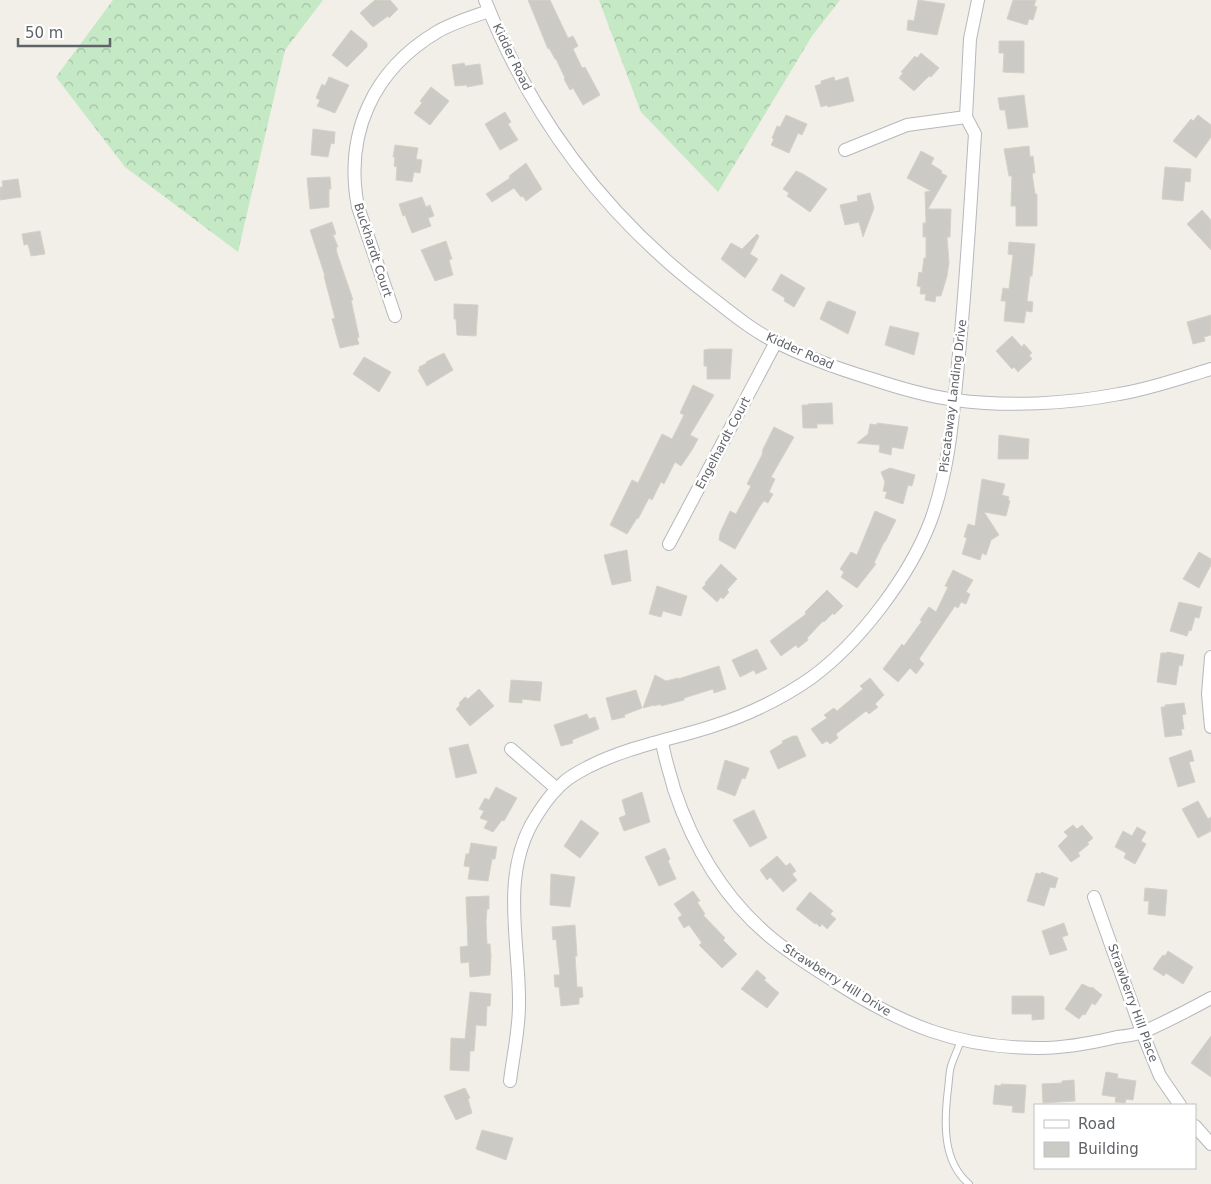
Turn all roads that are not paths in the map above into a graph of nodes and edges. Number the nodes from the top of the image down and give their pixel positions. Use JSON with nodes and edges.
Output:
{"nodes":[{"id":1,"x":978,"y":0,"type":"edge"},
{"id":2,"x":487,"y":5,"type":"edge"},
{"id":3,"x":966,"y":118,"type":"junction"},
{"id":4,"x":845,"y":150,"type":"dead end"},
{"id":5,"x":395,"y":316,"type":"dead end"},
{"id":6,"x":776,"y":342,"type":"junction"},
{"id":7,"x":1211,"y":369,"type":"edge"},
{"id":8,"x":955,"y":400,"type":"junction"},
{"id":9,"x":669,"y":544,"type":"dead end"},
{"id":10,"x":1211,"y":657,"type":"edge"},
{"id":11,"x":1211,"y":727,"type":"edge"},
{"id":12,"x":662,"y":741,"type":"junction"},
{"id":13,"x":511,"y":749,"type":"dead end"},
{"id":14,"x":557,"y":789,"type":"junction"},
{"id":15,"x":1094,"y":897,"type":"dead end"},
{"id":16,"x":1211,"y":998,"type":"edge"},
{"id":17,"x":1142,"y":1032,"type":"junction"},
{"id":18,"x":961,"y":1040,"type":"junction"},
{"id":19,"x":510,"y":1081,"type":"dead end"},
{"id":20,"x":1179,"y":1104,"type":"edge"},
{"id":21,"x":1196,"y":1127,"type":"edge"},
{"id":22,"x":1211,"y":1144,"type":"edge"},
{"id":23,"x":969,"y":1184,"type":"edge"}],
"edges":[{"from":1,"to":3,"type":"street","name":"Piscataway Landing Drive"},
{"from":2,"to":5,"type":"street","name":"Buckhardt Court"},
{"from":2,"to":6,"type":"street","name":"Kidder Road"},
{"from":3,"to":4,"type":"street"},
{"from":3,"to":8,"type":"street","name":"Piscataway Landing Drive"},
{"from":6,"to":8,"type":"street","name":"Kidder Road"},
{"from":6,"to":9,"type":"street","name":"Engelhardt Court"},
{"from":7,"to":8,"type":"street","name":"Kidder Road"},
{"from":8,"to":12,"type":"street","name":"Piscataway Landing Drive"},
{"from":10,"to":11,"type":"street"},
{"from":12,"to":14,"type":"street","name":"Piscataway Landing Drive"},
{"from":12,"to":18,"type":"street","name":"Strawberry Hill Drive"},
{"from":13,"to":14,"type":"street"},
{"from":14,"to":19,"type":"street","name":"Piscataway Landing Drive"},
{"from":15,"to":17,"type":"street","name":"Strawberry Hill Place"},
{"from":16,"to":17,"type":"street","name":"Strawberry Hill Drive"},
{"from":17,"to":18,"type":"street","name":"Strawberry Hill Drive"},
{"from":17,"to":20,"type":"street","name":"Strawberry Hill Place"},
{"from":18,"to":23,"type":"lane"},
{"from":21,"to":22,"type":"street"}]}
